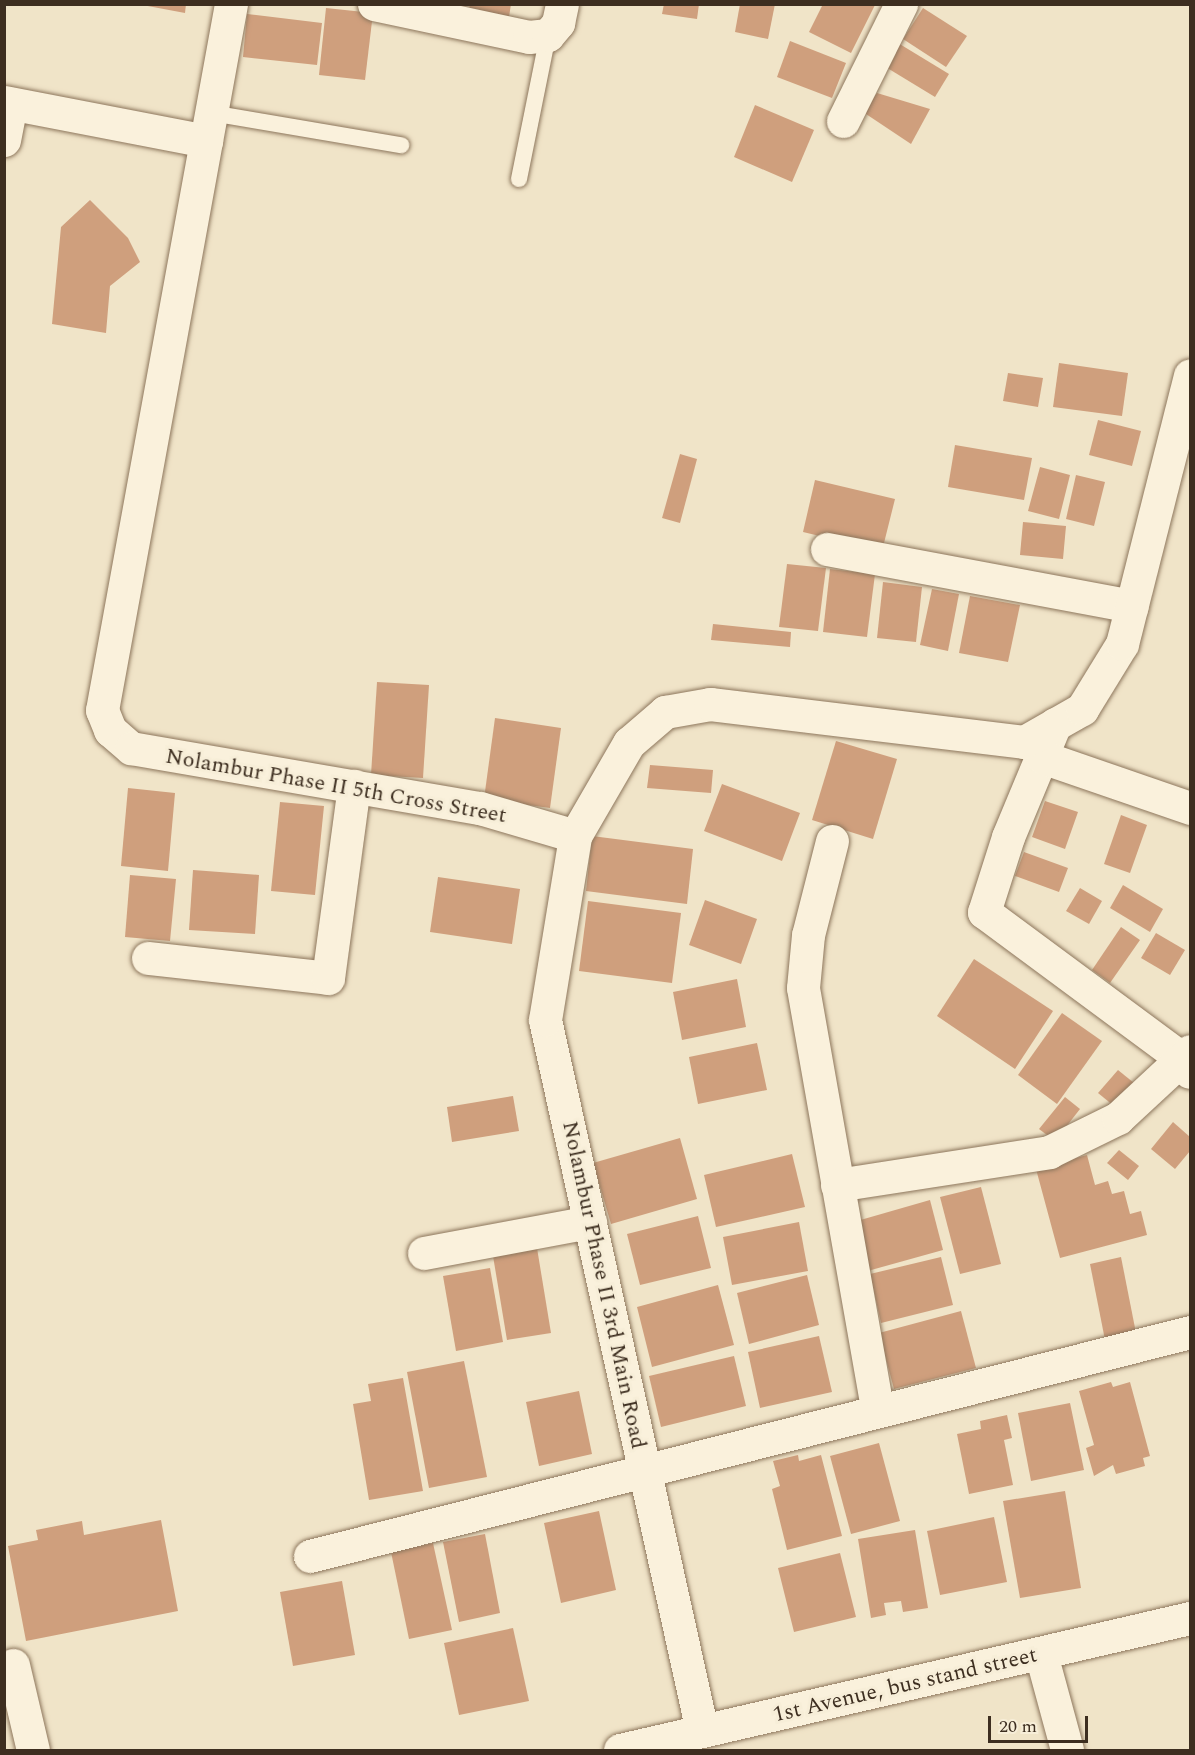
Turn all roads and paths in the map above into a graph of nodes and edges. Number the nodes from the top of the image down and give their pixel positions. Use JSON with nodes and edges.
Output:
{"nodes":[{"id":1,"x":231,"y":4,"type":"edge"},
{"id":2,"x":374,"y":4,"type":"edge"},
{"id":3,"x":562,"y":4,"type":"edge"},
{"id":4,"x":901,"y":4,"type":"edge"},
{"id":5,"x":548,"y":35,"type":"junction"},
{"id":6,"x":8,"y":103,"type":"edge"},
{"id":7,"x":843,"y":121,"type":"dead end"},
{"id":8,"x":208,"y":127,"type":"junction"},
{"id":9,"x":4,"y":140,"type":"edge"},
{"id":10,"x":401,"y":146,"type":"dead end"},
{"id":11,"x":519,"y":179,"type":"dead end"},
{"id":12,"x":1191,"y":375,"type":"edge"},
{"id":13,"x":1185,"y":423,"type":"edge"},
{"id":14,"x":827,"y":549,"type":"dead end"},
{"id":15,"x":1132,"y":606,"type":"junction"},
{"id":16,"x":1055,"y":724,"type":"junction"},
{"id":17,"x":1042,"y":757,"type":"junction"},
{"id":18,"x":354,"y":786,"type":"junction"},
{"id":19,"x":1191,"y":808,"type":"edge"},
{"id":20,"x":575,"y":836,"type":"junction"},
{"id":21,"x":832,"y":841,"type":"dead end"},
{"id":22,"x":148,"y":958,"type":"dead end"},
{"id":23,"x":1189,"y":1061,"type":"edge"},
{"id":24,"x":837,"y":1185,"type":"junction"},
{"id":25,"x":590,"y":1222,"type":"junction"},
{"id":26,"x":424,"y":1253,"type":"dead end"},
{"id":27,"x":1191,"y":1332,"type":"edge"},
{"id":28,"x":877,"y":1408,"type":"junction"},
{"id":29,"x":644,"y":1468,"type":"junction"},
{"id":30,"x":309,"y":1556,"type":"dead end"},
{"id":31,"x":1191,"y":1618,"type":"edge"},
{"id":32,"x":1041,"y":1654,"type":"junction"},
{"id":33,"x":13,"y":1665,"type":"dead end"},
{"id":34,"x":704,"y":1741,"type":"edge"},
{"id":35,"x":33,"y":1750,"type":"edge"},
{"id":36,"x":620,"y":1750,"type":"edge"},
{"id":37,"x":1067,"y":1750,"type":"edge"}],
"edges":[{"from":1,"to":8,"type":"street"},
{"from":2,"to":5,"type":"street"},
{"from":3,"to":5,"type":"street"},
{"from":4,"to":7,"type":"street"},
{"from":5,"to":11,"type":"lane"},
{"from":6,"to":8,"type":"street"},
{"from":6,"to":9,"type":"street"},
{"from":8,"to":10,"type":"lane"},
{"from":8,"to":18,"type":"street","name":"Nolambur Phase II 5th Cross Street"},
{"from":12,"to":13,"type":"street"},
{"from":13,"to":15,"type":"street"},
{"from":14,"to":15,"type":"street"},
{"from":15,"to":16,"type":"street"},
{"from":16,"to":17,"type":"street"},
{"from":16,"to":20,"type":"street"},
{"from":17,"to":19,"type":"street"},
{"from":17,"to":23,"type":"street"},
{"from":18,"to":20,"type":"street","name":"Nolambur Phase II 5th Cross Street"},
{"from":18,"to":22,"type":"street"},
{"from":20,"to":25,"type":"street","name":"Nolambur Phase II 3rd Main Road"},
{"from":21,"to":24,"type":"street"},
{"from":23,"to":24,"type":"street"},
{"from":24,"to":28,"type":"street"},
{"from":25,"to":26,"type":"street"},
{"from":25,"to":29,"type":"street","name":"Nolambur Phase II 3rd Main Road"},
{"from":27,"to":28,"type":"street"},
{"from":28,"to":29,"type":"street"},
{"from":29,"to":30,"type":"street"},
{"from":29,"to":34,"type":"street","name":"Nolambur Phase II 3rd Main Road"},
{"from":31,"to":32,"type":"street","name":"1st Avenue, bus stand street"},
{"from":32,"to":34,"type":"street","name":"1st Avenue, bus stand street"},
{"from":32,"to":37,"type":"street"},
{"from":33,"to":35,"type":"street"},
{"from":34,"to":36,"type":"street","name":"1st Avenue, bus stand street"}]}
